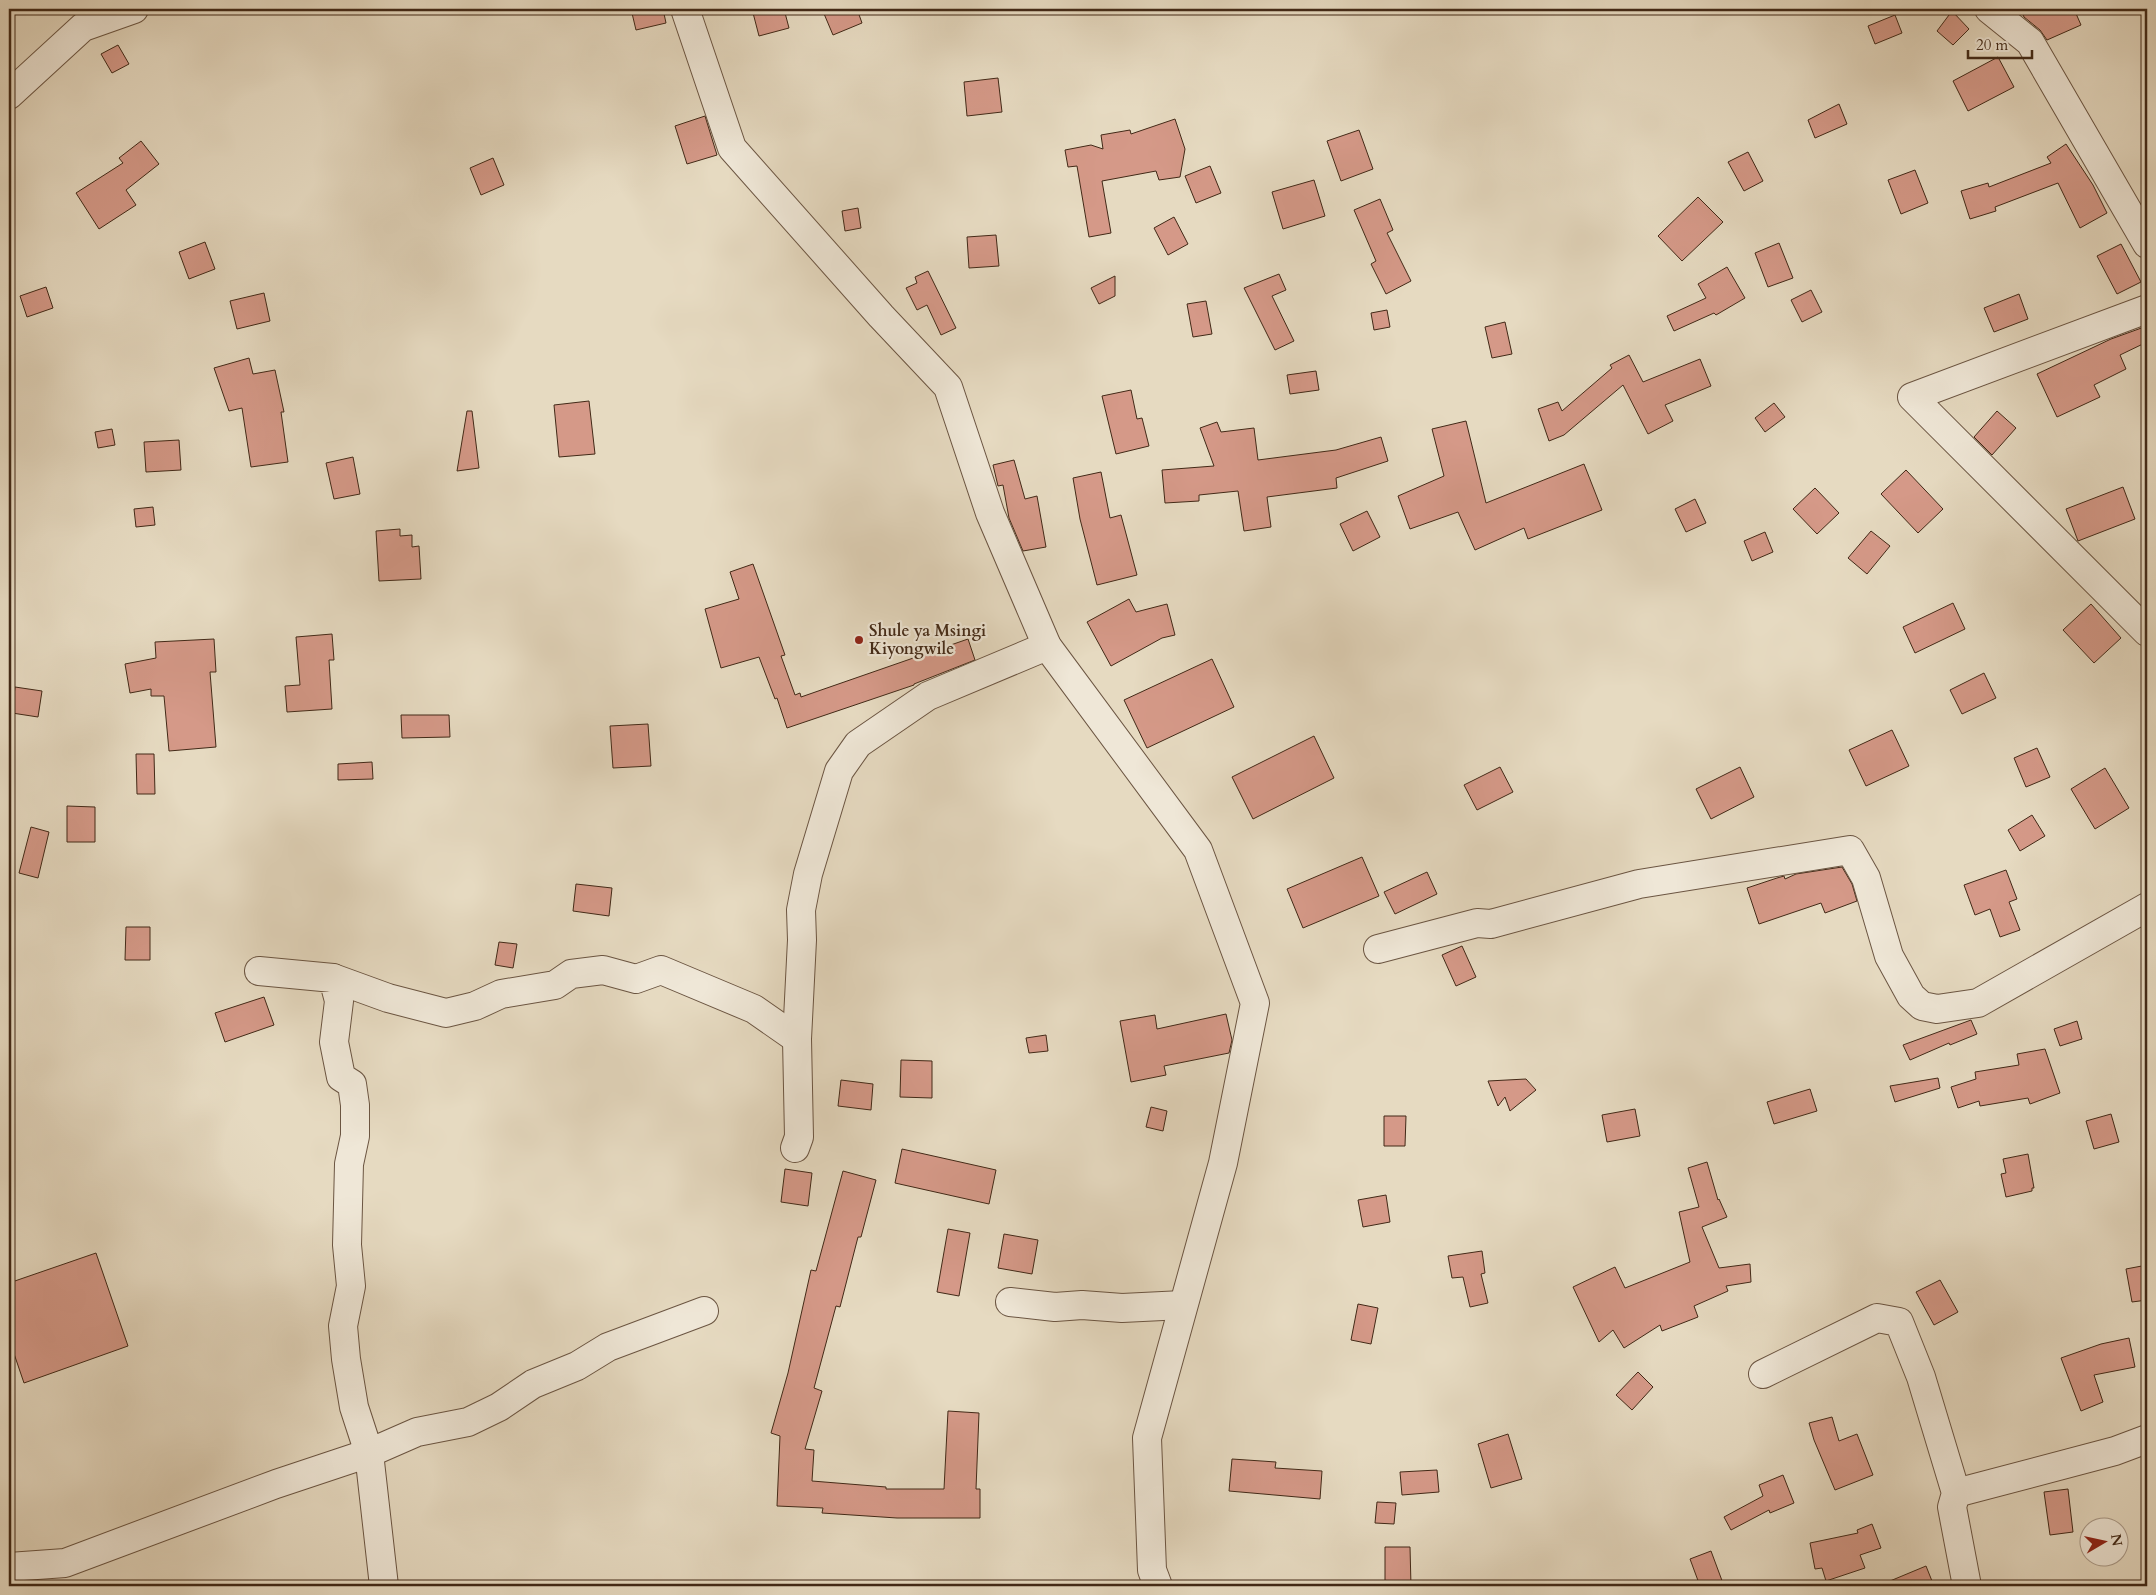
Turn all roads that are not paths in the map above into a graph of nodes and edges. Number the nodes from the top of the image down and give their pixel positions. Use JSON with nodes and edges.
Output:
{"nodes":[{"id":1,"x":134,"y":9,"type":"edge"},
{"id":2,"x":685,"y":9,"type":"edge"},
{"id":3,"x":1989,"y":9,"type":"edge"},
{"id":4,"x":9,"y":95,"type":"edge"},
{"id":5,"x":2147,"y":244,"type":"edge"},
{"id":6,"x":2147,"y":309,"type":"edge"},
{"id":7,"x":2147,"y":632,"type":"edge"},
{"id":8,"x":1047,"y":646,"type":"junction"},
{"id":9,"x":2147,"y":907,"type":"edge"},
{"id":10,"x":1378,"y":949,"type":"dead end"},
{"id":11,"x":259,"y":971,"type":"dead end"},
{"id":12,"x":332,"y":978,"type":"junction"},
{"id":13,"x":797,"y":1039,"type":"junction"},
{"id":14,"x":795,"y":1148,"type":"dead end"},
{"id":15,"x":1010,"y":1302,"type":"dead end"},
{"id":16,"x":1183,"y":1305,"type":"junction"},
{"id":17,"x":704,"y":1310,"type":"dead end"},
{"id":18,"x":1764,"y":1374,"type":"dead end"},
{"id":19,"x":2147,"y":1439,"type":"edge"},
{"id":20,"x":369,"y":1453,"type":"junction"},
{"id":21,"x":1956,"y":1493,"type":"junction"},
{"id":22,"x":9,"y":1568,"type":"edge"},
{"id":23,"x":384,"y":1586,"type":"edge"},
{"id":24,"x":1158,"y":1586,"type":"edge"},
{"id":25,"x":1966,"y":1586,"type":"edge"}],
"edges":[{"from":1,"to":4,"type":"street"},
{"from":2,"to":8,"type":"street"},
{"from":3,"to":5,"type":"street"},
{"from":6,"to":7,"type":"street"},
{"from":8,"to":13,"type":"street"},
{"from":8,"to":16,"type":"street"},
{"from":9,"to":10,"type":"street"},
{"from":11,"to":12,"type":"street"},
{"from":12,"to":13,"type":"street"},
{"from":12,"to":20,"type":"street"},
{"from":13,"to":14,"type":"street"},
{"from":15,"to":16,"type":"street"},
{"from":16,"to":24,"type":"street"},
{"from":17,"to":20,"type":"street"},
{"from":18,"to":21,"type":"street"},
{"from":19,"to":21,"type":"street"},
{"from":20,"to":22,"type":"street"},
{"from":20,"to":23,"type":"street"},
{"from":21,"to":25,"type":"street"}]}
